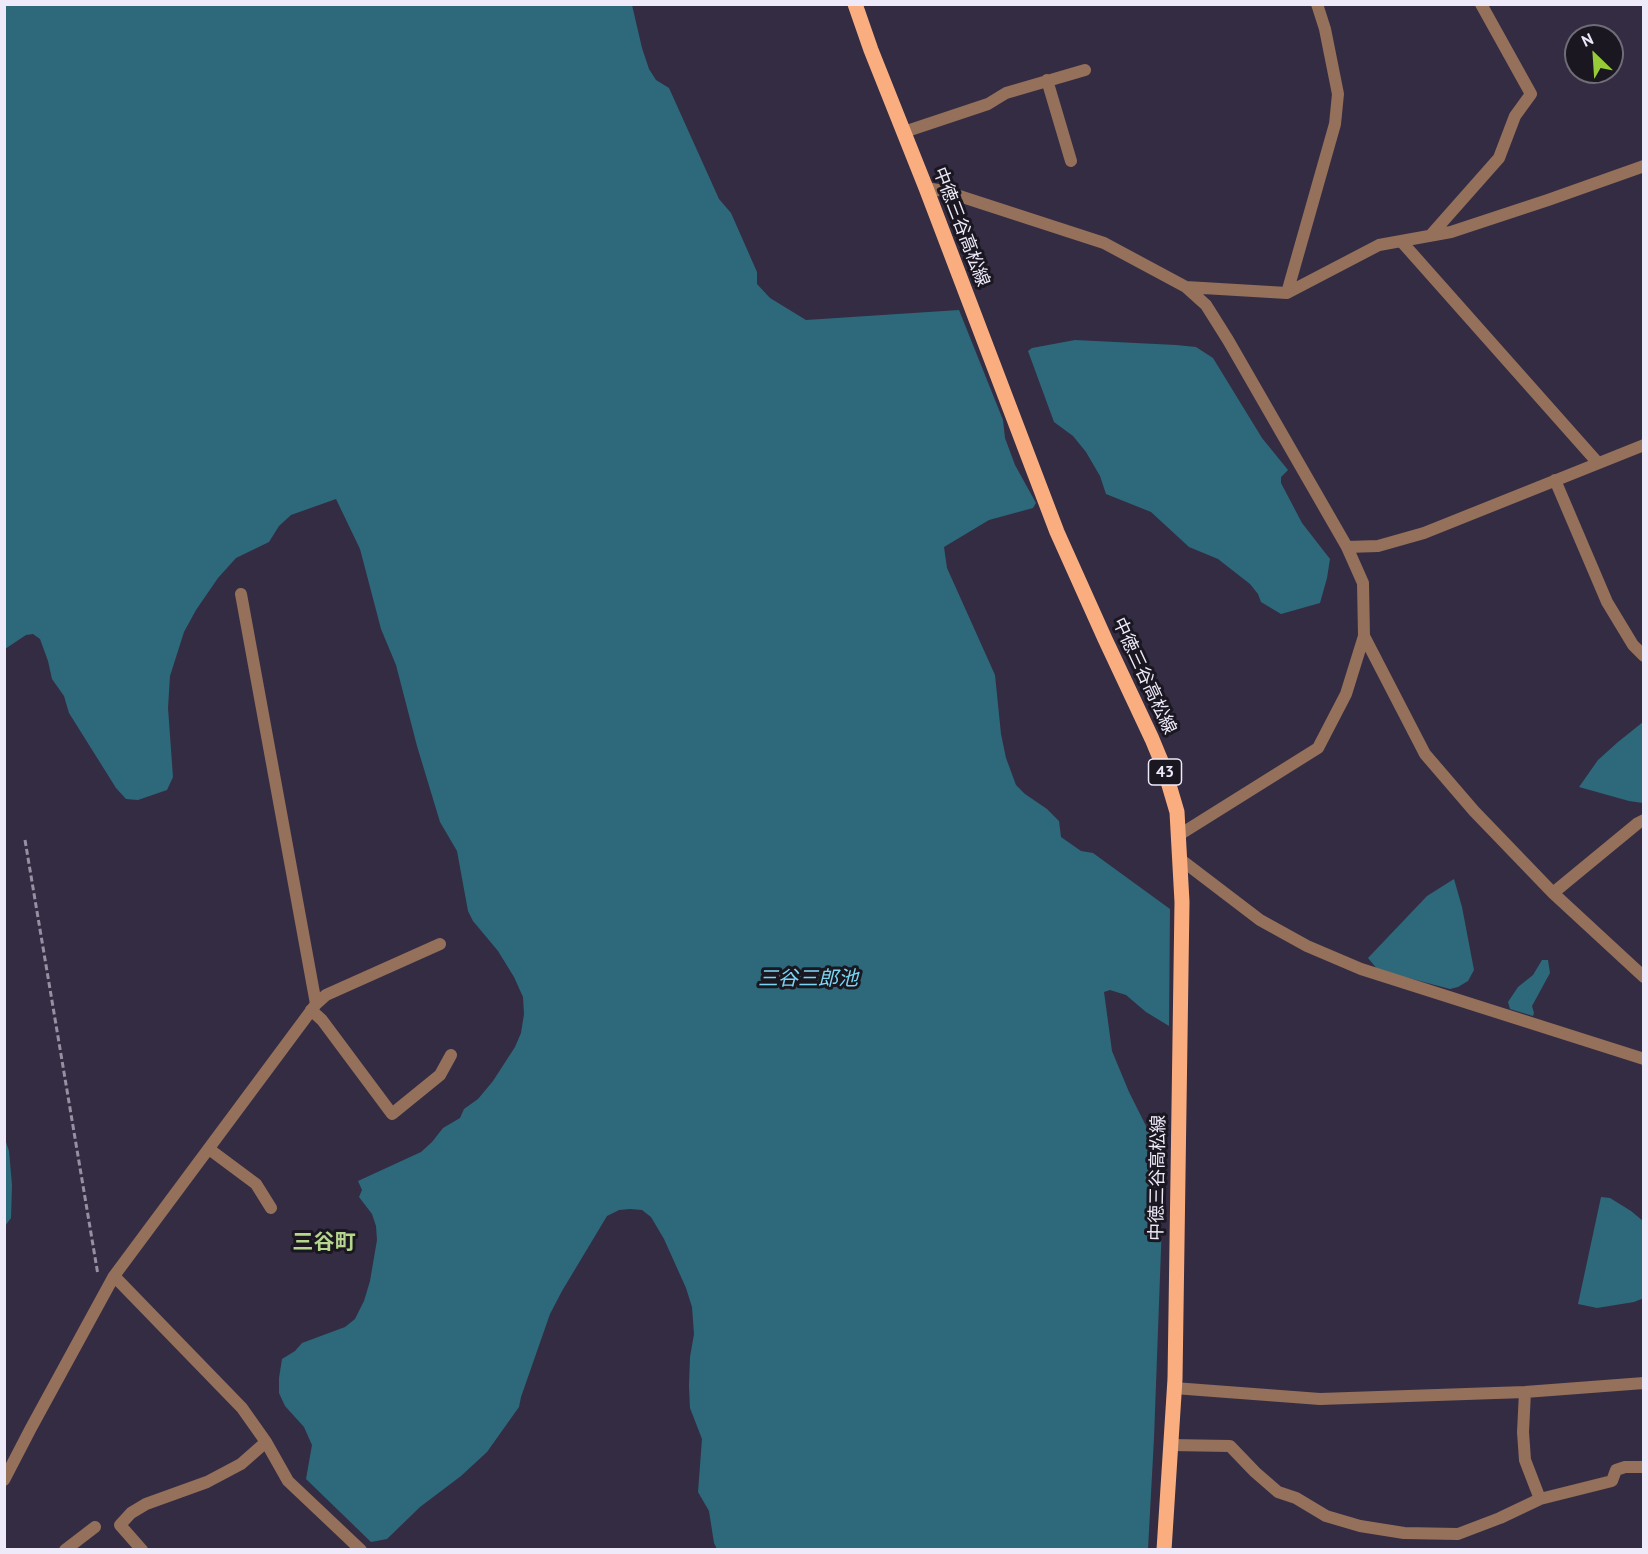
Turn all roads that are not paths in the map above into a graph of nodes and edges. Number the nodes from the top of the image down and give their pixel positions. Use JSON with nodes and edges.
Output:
{"nodes":[{"id":1,"x":855,"y":4,"type":"edge"},
{"id":2,"x":1317,"y":4,"type":"edge"},
{"id":3,"x":1481,"y":4,"type":"edge"},
{"id":4,"x":1085,"y":70,"type":"dead end"},
{"id":5,"x":1047,"y":80,"type":"junction"},
{"id":6,"x":904,"y":132,"type":"junction"},
{"id":7,"x":1071,"y":161,"type":"dead end"},
{"id":8,"x":1644,"y":166,"type":"edge"},
{"id":9,"x":926,"y":188,"type":"junction"},
{"id":10,"x":1430,"y":236,"type":"junction"},
{"id":11,"x":1401,"y":241,"type":"junction"},
{"id":12,"x":1186,"y":287,"type":"junction"},
{"id":13,"x":1287,"y":293,"type":"junction"},
{"id":14,"x":1644,"y":445,"type":"edge"},
{"id":15,"x":1598,"y":463,"type":"junction"},
{"id":16,"x":1555,"y":480,"type":"junction"},
{"id":17,"x":1347,"y":547,"type":"junction"},
{"id":18,"x":241,"y":594,"type":"dead end"},
{"id":19,"x":1364,"y":636,"type":"junction"},
{"id":20,"x":1644,"y":656,"type":"edge"},
{"id":21,"x":1644,"y":820,"type":"edge"},
{"id":22,"x":1179,"y":835,"type":"junction"},
{"id":23,"x":1180,"y":859,"type":"junction"},
{"id":24,"x":1553,"y":893,"type":"junction"},
{"id":25,"x":440,"y":944,"type":"dead end"},
{"id":26,"x":1644,"y":977,"type":"edge"},
{"id":27,"x":314,"y":1007,"type":"junction"},
{"id":28,"x":451,"y":1054,"type":"dead end"},
{"id":29,"x":1644,"y":1059,"type":"edge"},
{"id":30,"x":209,"y":1149,"type":"junction"},
{"id":31,"x":271,"y":1208,"type":"dead end"},
{"id":32,"x":114,"y":1276,"type":"junction"},
{"id":33,"x":1644,"y":1383,"type":"edge"},
{"id":34,"x":1174,"y":1388,"type":"junction"},
{"id":35,"x":1525,"y":1392,"type":"junction"},
{"id":36,"x":266,"y":1442,"type":"junction"},
{"id":37,"x":1170,"y":1445,"type":"junction"},
{"id":38,"x":1644,"y":1467,"type":"edge"},
{"id":39,"x":4,"y":1480,"type":"edge"},
{"id":40,"x":1540,"y":1499,"type":"junction"},
{"id":41,"x":95,"y":1527,"type":"dead end"},
{"id":42,"x":65,"y":1550,"type":"edge"},
{"id":43,"x":142,"y":1550,"type":"edge"},
{"id":44,"x":361,"y":1550,"type":"edge"},
{"id":45,"x":1164,"y":1550,"type":"edge"}],
"edges":[{"from":1,"to":6,"type":"main road","name":"中徳三谷高松線","number":"43"},
{"from":2,"to":13,"type":"street"},
{"from":3,"to":10,"type":"street"},
{"from":4,"to":5,"type":"street"},
{"from":5,"to":6,"type":"street"},
{"from":5,"to":7,"type":"street"},
{"from":6,"to":9,"type":"main road","name":"中徳三谷高松線","number":"43"},
{"from":8,"to":10,"type":"street"},
{"from":9,"to":12,"type":"street"},
{"from":9,"to":22,"type":"main road","name":"中徳三谷高松線","number":"43"},
{"from":10,"to":11,"type":"street"},
{"from":11,"to":13,"type":"street"},
{"from":11,"to":15,"type":"street"},
{"from":12,"to":13,"type":"street"},
{"from":12,"to":17,"type":"street"},
{"from":14,"to":15,"type":"street"},
{"from":15,"to":16,"type":"street"},
{"from":16,"to":17,"type":"street"},
{"from":16,"to":20,"type":"street"},
{"from":17,"to":19,"type":"street"},
{"from":18,"to":27,"type":"street"},
{"from":19,"to":22,"type":"street"},
{"from":19,"to":24,"type":"street"},
{"from":21,"to":24,"type":"street"},
{"from":22,"to":23,"type":"main road","name":"中徳三谷高松線","number":"43"},
{"from":23,"to":29,"type":"street"},
{"from":23,"to":34,"type":"main road","name":"中徳三谷高松線","number":"43"},
{"from":24,"to":26,"type":"street"},
{"from":25,"to":27,"type":"street"},
{"from":27,"to":28,"type":"street"},
{"from":27,"to":30,"type":"street"},
{"from":30,"to":31,"type":"street"},
{"from":30,"to":32,"type":"street"},
{"from":32,"to":36,"type":"street"},
{"from":32,"to":39,"type":"street"},
{"from":33,"to":35,"type":"street"},
{"from":34,"to":35,"type":"street"},
{"from":34,"to":37,"type":"main road","name":"中徳三谷高松線","number":"43"},
{"from":35,"to":40,"type":"street"},
{"from":36,"to":43,"type":"street"},
{"from":36,"to":44,"type":"street"},
{"from":37,"to":40,"type":"street"},
{"from":37,"to":45,"type":"main road","name":"中徳三谷高松線","number":"43"},
{"from":38,"to":40,"type":"street"},
{"from":41,"to":42,"type":"street"}]}
